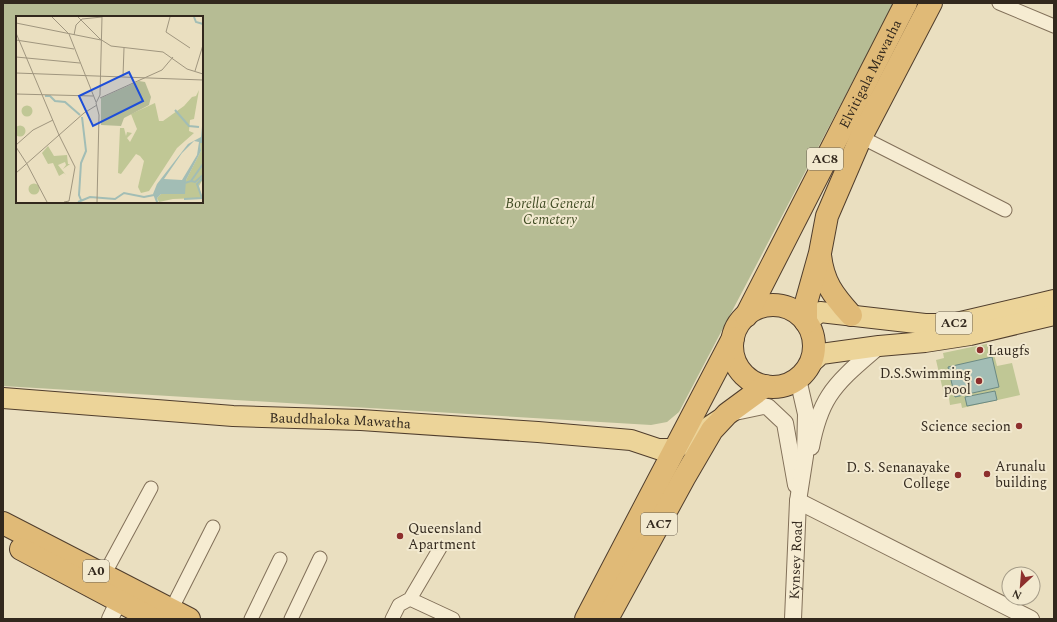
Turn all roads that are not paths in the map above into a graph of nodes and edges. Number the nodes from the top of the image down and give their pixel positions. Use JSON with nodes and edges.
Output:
{"nodes":[{"id":1,"x":906,"y":3,"type":"edge"},
{"id":2,"x":931,"y":3,"type":"edge"},
{"id":3,"x":999,"y":3,"type":"edge"},
{"id":4,"x":1054,"y":26,"type":"edge"},
{"id":5,"x":861,"y":137,"type":"junction"},
{"id":6,"x":1005,"y":210,"type":"dead end"},
{"id":7,"x":820,"y":253,"type":"junction"},
{"id":8,"x":1054,"y":300,"type":"edge"},
{"id":9,"x":851,"y":315,"type":"junction"},
{"id":10,"x":1054,"y":315,"type":"edge"},
{"id":11,"x":746,"y":316,"type":"junction"},
{"id":12,"x":806,"y":322,"type":"junction"},
{"id":13,"x":733,"y":338,"type":"junction"},
{"id":14,"x":879,"y":346,"type":"junction"},
{"id":15,"x":804,"y":371,"type":"junction"},
{"id":16,"x":765,"y":386,"type":"junction"},
{"id":17,"x":3,"y":398,"type":"edge"},
{"id":18,"x":727,"y":414,"type":"junction"},
{"id":19,"x":785,"y":423,"type":"junction"},
{"id":20,"x":675,"y":449,"type":"junction"},
{"id":21,"x":151,"y":488,"type":"dead end"},
{"id":22,"x":798,"y":501,"type":"junction"},
{"id":23,"x":3,"y":523,"type":"edge"},
{"id":24,"x":213,"y":527,"type":"dead end"},
{"id":25,"x":3,"y":539,"type":"edge"},
{"id":26,"x":440,"y":548,"type":"dead end"},
{"id":27,"x":320,"y":558,"type":"dead end"},
{"id":28,"x":280,"y":559,"type":"dead end"},
{"id":29,"x":104,"y":575,"type":"junction"},
{"id":30,"x":406,"y":601,"type":"junction"},
{"id":31,"x":114,"y":610,"type":"edge"},
{"id":32,"x":171,"y":616,"type":"edge"},
{"id":33,"x":251,"y":619,"type":"edge"},
{"id":34,"x":291,"y":619,"type":"edge"},
{"id":35,"x":392,"y":619,"type":"edge"},
{"id":36,"x":453,"y":619,"type":"edge"},
{"id":37,"x":586,"y":619,"type":"edge"},
{"id":38,"x":607,"y":619,"type":"edge"},
{"id":39,"x":793,"y":619,"type":"edge"},
{"id":40,"x":1031,"y":619,"type":"edge"}],
"edges":[{"from":1,"to":11,"type":"highway","name":"Elvitigala Mawatha","number":"AC8"},
{"from":2,"to":5,"type":"highway","name":"Elvitigala Mawatha","number":"AC8"},
{"from":3,"to":4,"type":"street"},
{"from":5,"to":6,"type":"street"},
{"from":5,"to":7,"type":"highway","name":"Elvitigala Mawatha","number":"AC8"},
{"from":7,"to":9,"type":"highway"},
{"from":7,"to":12,"type":"highway","name":"Elvitigala Mawatha","number":"AC8"},
{"from":8,"to":9,"type":"main road","number":"AC2"},
{"from":9,"to":12,"type":"main road","number":"AC2"},
{"from":10,"to":14,"type":"main road","number":"AC2"},
{"from":11,"to":12,"type":"highway"},
{"from":11,"to":13,"type":"highway"},
{"from":12,"to":15,"type":"highway"},
{"from":13,"to":16,"type":"highway"},
{"from":13,"to":20,"type":"highway","number":"AC7"},
{"from":14,"to":15,"type":"main road","number":"AC2"},
{"from":14,"to":22,"type":"street"},
{"from":15,"to":16,"type":"highway"},
{"from":15,"to":22,"type":"street","name":"Kynsey Road"},
{"from":16,"to":18,"type":"highway","number":"AC7"},
{"from":16,"to":19,"type":"street","name":"Kynsey Road"},
{"from":17,"to":20,"type":"main road","name":"Bauddhaloka Mawatha"},
{"from":18,"to":19,"type":"street"},
{"from":18,"to":20,"type":"main road"},
{"from":18,"to":38,"type":"highway","number":"AC7"},
{"from":19,"to":22,"type":"street","name":"Kynsey Road"},
{"from":20,"to":37,"type":"highway","number":"AC7"},
{"from":21,"to":29,"type":"street"},
{"from":22,"to":39,"type":"street","name":"Kynsey Road"},
{"from":22,"to":40,"type":"street"},
{"from":23,"to":29,"type":"highway","number":"A0"},
{"from":24,"to":32,"type":"street"},
{"from":25,"to":31,"type":"highway","number":"A0"},
{"from":26,"to":30,"type":"street"},
{"from":27,"to":34,"type":"street"},
{"from":28,"to":33,"type":"street"},
{"from":29,"to":32,"type":"highway","number":"A0"},
{"from":30,"to":35,"type":"street"},
{"from":30,"to":36,"type":"street"},
{"from":31,"to":32,"type":"highway","number":"A0"}]}
